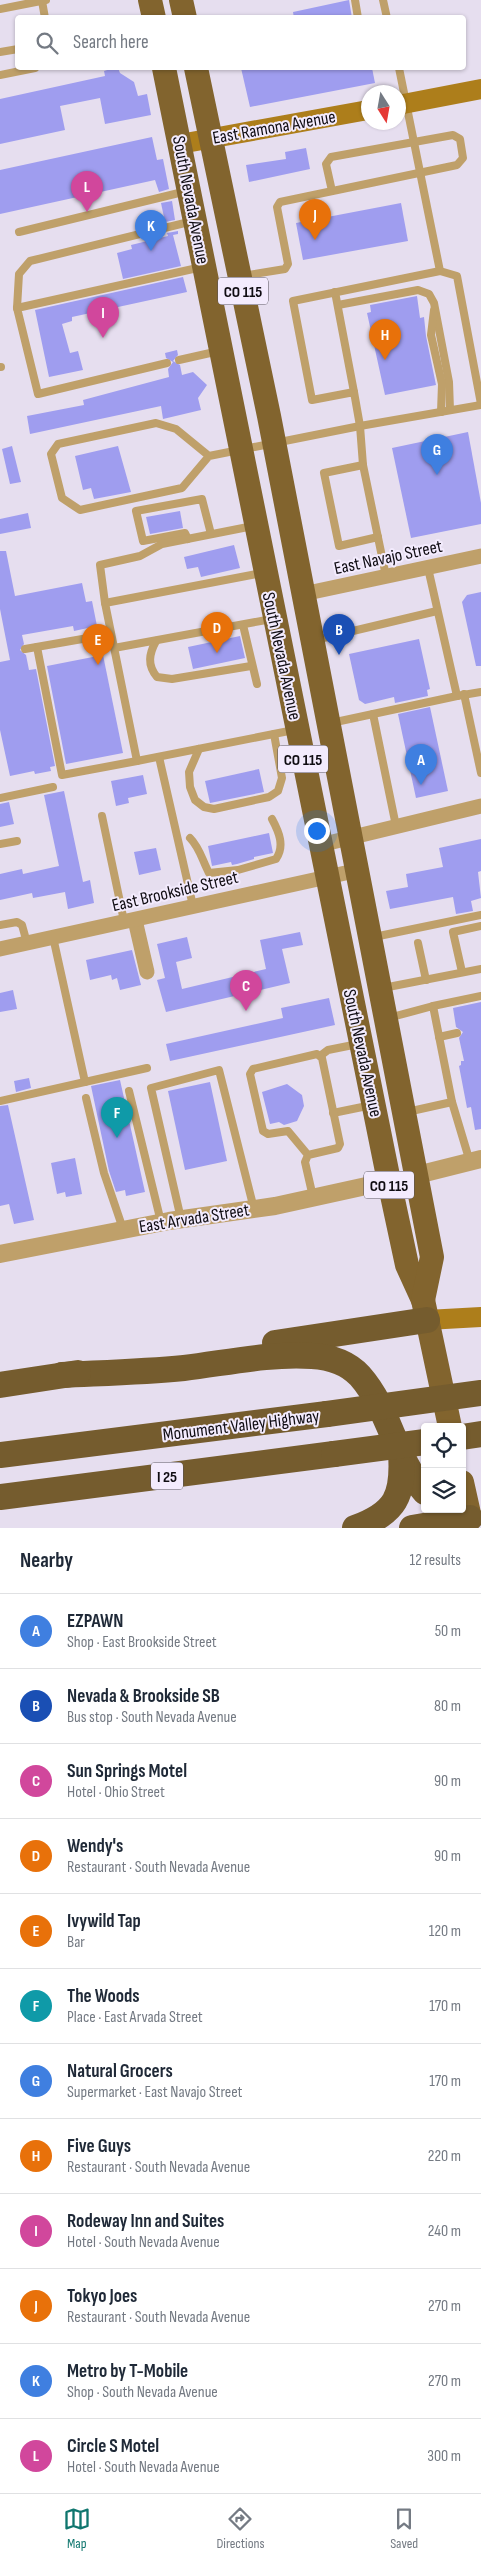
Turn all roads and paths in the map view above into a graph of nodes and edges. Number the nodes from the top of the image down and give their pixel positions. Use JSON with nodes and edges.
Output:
{"nodes":[{"id":1,"x":44,"y":0,"type":"edge"},
{"id":2,"x":150,"y":0,"type":"edge"},
{"id":3,"x":182,"y":0,"type":"edge"},
{"id":4,"x":355,"y":0,"type":"edge"},
{"id":5,"x":383,"y":0,"type":"edge"},
{"id":6,"x":0,"y":9,"type":"edge"},
{"id":7,"x":46,"y":15,"type":"edge"},
{"id":8,"x":153,"y":15,"type":"edge"},
{"id":9,"x":184,"y":15,"type":"edge"},
{"id":10,"x":358,"y":15,"type":"edge"},
{"id":11,"x":387,"y":15,"type":"edge"},
{"id":12,"x":15,"y":50,"type":"edge"},
{"id":13,"x":0,"y":52,"type":"edge"},
{"id":14,"x":25,"y":70,"type":"edge"},
{"id":15,"x":164,"y":70,"type":"edge"},
{"id":16,"x":196,"y":70,"type":"edge"},
{"id":17,"x":400,"y":70,"type":"edge"},
{"id":18,"x":0,"y":75,"type":"edge"},
{"id":19,"x":401,"y":85,"type":"edge"},
{"id":20,"x":481,"y":90,"type":"edge"},
{"id":21,"x":406,"y":103,"type":"edge"},
{"id":22,"x":361,"y":111,"type":"edge"},
{"id":23,"x":406,"y":113,"type":"edge"},
{"id":24,"x":211,"y":139,"type":"junction"},
{"id":25,"x":416,"y":142,"type":"junction"},
{"id":26,"x":180,"y":144,"type":"junction"},
{"id":27,"x":421,"y":172,"type":"junction"},
{"id":28,"x":189,"y":190,"type":"junction"},
{"id":29,"x":332,"y":191,"type":"junction"},
{"id":30,"x":195,"y":220,"type":"junction"},
{"id":31,"x":19,"y":232,"type":"dead end"},
{"id":32,"x":204,"y":267,"type":"junction"},
{"id":33,"x":440,"y":271,"type":"junction"},
{"id":34,"x":240,"y":276,"type":"junction"},
{"id":35,"x":335,"y":292,"type":"junction"},
{"id":36,"x":338,"y":305,"type":"junction"},
{"id":37,"x":17,"y":308,"type":"junction"},
{"id":38,"x":221,"y":351,"type":"junction"},
{"id":39,"x":179,"y":360,"type":"dead end"},
{"id":40,"x":167,"y":363,"type":"dead end"},
{"id":41,"x":354,"y":392,"type":"junction"},
{"id":42,"x":481,"y":404,"type":"edge"},
{"id":43,"x":445,"y":411,"type":"junction"},
{"id":44,"x":360,"y":426,"type":"junction"},
{"id":45,"x":274,"y":444,"type":"junction"},
{"id":46,"x":240,"y":450,"type":"junction"},
{"id":47,"x":209,"y":456,"type":"junction"},
{"id":48,"x":363,"y":465,"type":"junction"},
{"id":49,"x":254,"y":522,"type":"junction"},
{"id":50,"x":211,"y":534,"type":"junction"},
{"id":51,"x":378,"y":537,"type":"junction"},
{"id":52,"x":188,"y":539,"type":"junction"},
{"id":53,"x":481,"y":556,"type":"edge"},
{"id":54,"x":428,"y":568,"type":"junction"},
{"id":55,"x":264,"y":572,"type":"junction"},
{"id":56,"x":386,"y":576,"type":"junction"},
{"id":57,"x":303,"y":594,"type":"junction"},
{"id":58,"x":105,"y":603,"type":"junction"},
{"id":59,"x":438,"y":611,"type":"junction"},
{"id":60,"x":274,"y":619,"type":"junction"},
{"id":61,"x":243,"y":625,"type":"junction"},
{"id":62,"x":112,"y":634,"type":"junction"},
{"id":63,"x":156,"y":640,"type":"junction"},
{"id":64,"x":312,"y":640,"type":"junction"},
{"id":65,"x":38,"y":647,"type":"junction"},
{"id":66,"x":114,"y":648,"type":"junction"},
{"id":67,"x":25,"y":649,"type":"dead end"},
{"id":68,"x":251,"y":666,"type":"junction"},
{"id":69,"x":257,"y":684,"type":"dead end"},
{"id":70,"x":481,"y":692,"type":"edge"},
{"id":71,"x":461,"y":695,"type":"junction"},
{"id":72,"x":324,"y":697,"type":"junction"},
{"id":73,"x":373,"y":714,"type":"junction"},
{"id":74,"x":329,"y":723,"type":"junction"},
{"id":75,"x":297,"y":730,"type":"junction"},
{"id":76,"x":274,"y":734,"type":"junction"},
{"id":77,"x":478,"y":741,"type":"edge"},
{"id":78,"x":199,"y":749,"type":"junction"},
{"id":79,"x":159,"y":756,"type":"junction"},
{"id":80,"x":137,"y":761,"type":"junction"},
{"id":81,"x":481,"y":773,"type":"edge"},
{"id":82,"x":53,"y":787,"type":"dead end"},
{"id":83,"x":0,"y":798,"type":"edge"},
{"id":84,"x":481,"y":806,"type":"edge"},
{"id":85,"x":102,"y":816,"type":"dead end"},
{"id":86,"x":272,"y":819,"type":"dead end"},
{"id":87,"x":396,"y":826,"type":"junction"},
{"id":88,"x":352,"y":837,"type":"junction"},
{"id":89,"x":190,"y":838,"type":"dead end"},
{"id":90,"x":17,"y":841,"type":"dead end"},
{"id":91,"x":0,"y":844,"type":"edge"},
{"id":92,"x":320,"y":845,"type":"junction"},
{"id":93,"x":358,"y":870,"type":"junction"},
{"id":94,"x":327,"y":876,"type":"junction"},
{"id":95,"x":193,"y":906,"type":"junction"},
{"id":96,"x":481,"y":914,"type":"edge"},
{"id":97,"x":130,"y":920,"type":"junction"},
{"id":98,"x":0,"y":925,"type":"edge"},
{"id":99,"x":481,"y":926,"type":"edge"},
{"id":100,"x":53,"y":937,"type":"junction"},
{"id":101,"x":372,"y":938,"type":"junction"},
{"id":102,"x":27,"y":943,"type":"junction"},
{"id":103,"x":418,"y":943,"type":"dead end"},
{"id":104,"x":0,"y":949,"type":"edge"},
{"id":105,"x":481,"y":968,"type":"edge"},
{"id":106,"x":147,"y":972,"type":"dead end"},
{"id":107,"x":462,"y":972,"type":"junction"},
{"id":108,"x":426,"y":980,"type":"junction"},
{"id":109,"x":381,"y":988,"type":"junction"},
{"id":110,"x":481,"y":996,"type":"edge"},
{"id":111,"x":433,"y":1006,"type":"junction"},
{"id":112,"x":387,"y":1018,"type":"junction"},
{"id":113,"x":457,"y":1033,"type":"dead end"},
{"id":114,"x":439,"y":1037,"type":"junction"},
{"id":115,"x":361,"y":1043,"type":"junction"},
{"id":116,"x":320,"y":1056,"type":"junction"},
{"id":117,"x":148,"y":1068,"type":"dead end"},
{"id":118,"x":86,"y":1082,"type":"junction"},
{"id":119,"x":129,"y":1090,"type":"dead end"},
{"id":120,"x":86,"y":1098,"type":"dead end"},
{"id":121,"x":0,"y":1101,"type":"edge"},
{"id":122,"x":452,"y":1102,"type":"junction"},
{"id":123,"x":374,"y":1105,"type":"junction"},
{"id":124,"x":405,"y":1112,"type":"junction"},
{"id":125,"x":333,"y":1114,"type":"junction"},
{"id":126,"x":308,"y":1154,"type":"junction"},
{"id":127,"x":476,"y":1161,"type":"edge"},
{"id":128,"x":417,"y":1175,"type":"junction"},
{"id":129,"x":389,"y":1181,"type":"junction"},
{"id":130,"x":312,"y":1198,"type":"junction"},
{"id":131,"x":254,"y":1209,"type":"junction"},
{"id":132,"x":181,"y":1219,"type":"junction"},
{"id":133,"x":161,"y":1222,"type":"junction"},
{"id":134,"x":123,"y":1229,"type":"junction"},
{"id":135,"x":0,"y":1254,"type":"edge"},
{"id":136,"x":425,"y":1310,"type":"junction"},
{"id":137,"x":481,"y":1317,"type":"edge"},
{"id":138,"x":62,"y":1375,"type":"junction"},
{"id":139,"x":0,"y":1385,"type":"edge"},
{"id":140,"x":481,"y":1393,"type":"edge"},
{"id":141,"x":449,"y":1423,"type":"edge"},
{"id":142,"x":481,"y":1434,"type":"edge"},
{"id":143,"x":466,"y":1436,"type":"edge"},
{"id":144,"x":421,"y":1443,"type":"edge"},
{"id":145,"x":400,"y":1450,"type":"junction"},
{"id":146,"x":0,"y":1454,"type":"edge"},
{"id":147,"x":421,"y":1487,"type":"edge"},
{"id":148,"x":0,"y":1497,"type":"edge"},
{"id":149,"x":460,"y":1519,"type":"edge"},
{"id":150,"x":355,"y":1528,"type":"edge"},
{"id":151,"x":412,"y":1528,"type":"edge"}],
"edges":[{"from":1,"to":6,"type":"lane"},
{"from":1,"to":7,"type":"lane"},
{"from":2,"to":8,"type":"highway"},
{"from":3,"to":9,"type":"highway"},
{"from":4,"to":10,"type":"lane"},
{"from":5,"to":11,"type":"lane"},
{"from":12,"to":13,"type":"lane"},
{"from":14,"to":18,"type":"lane"},
{"from":15,"to":26,"type":"highway","name":"South Nevada Avenue","number":"CO 115"},
{"from":16,"to":24,"type":"highway","name":"South Nevada Avenue","number":"CO 115"},
{"from":17,"to":19,"type":"lane"},
{"from":20,"to":21,"type":"main road"},
{"from":22,"to":24,"type":"main road","name":"East Ramona Avenue"},
{"from":23,"to":25,"type":"lane"},
{"from":24,"to":26,"type":"main road","name":"East Ramona Avenue"},
{"from":24,"to":34,"type":"highway","name":"South Nevada Avenue","number":"CO 115"},
{"from":25,"to":27,"type":"lane"},
{"from":25,"to":27,"type":"lane"},
{"from":25,"to":29,"type":"lane"},
{"from":26,"to":28,"type":"highway","name":"South Nevada Avenue","number":"CO 115"},
{"from":27,"to":29,"type":"lane"},
{"from":27,"to":33,"type":"lane"},
{"from":28,"to":30,"type":"highway","name":"South Nevada Avenue","number":"CO 115"},
{"from":28,"to":31,"type":"lane"},
{"from":29,"to":34,"type":"lane"},
{"from":30,"to":32,"type":"highway","name":"South Nevada Avenue","number":"CO 115"},
{"from":30,"to":37,"type":"lane"},
{"from":32,"to":37,"type":"lane"},
{"from":32,"to":38,"type":"highway","name":"South Nevada Avenue","number":"CO 115"},
{"from":33,"to":35,"type":"lane"},
{"from":33,"to":42,"type":"lane"},
{"from":34,"to":45,"type":"highway","name":"South Nevada Avenue","number":"CO 115"},
{"from":35,"to":36,"type":"lane"},
{"from":35,"to":41,"type":"lane"},
{"from":36,"to":41,"type":"lane"},
{"from":36,"to":43,"type":"lane"},
{"from":37,"to":40,"type":"lane"},
{"from":38,"to":39,"type":"lane"},
{"from":38,"to":46,"type":"highway","name":"South Nevada Avenue","number":"CO 115"},
{"from":41,"to":44,"type":"lane"},
{"from":42,"to":43,"type":"lane"},
{"from":43,"to":44,"type":"lane"},
{"from":44,"to":45,"type":"lane"},
{"from":44,"to":48,"type":"lane"},
{"from":45,"to":46,"type":"lane"},
{"from":45,"to":57,"type":"highway","name":"South Nevada Avenue","number":"CO 115"},
{"from":46,"to":47,"type":"lane"},
{"from":46,"to":49,"type":"highway","name":"South Nevada Avenue","number":"CO 115"},
{"from":47,"to":47,"type":"lane"},
{"from":48,"to":51,"type":"lane"},
{"from":48,"to":51,"type":"lane"},
{"from":49,"to":50,"type":"lane"},
{"from":49,"to":55,"type":"highway","name":"South Nevada Avenue","number":"CO 115"},
{"from":49,"to":57,"type":"highway"},
{"from":50,"to":52,"type":"lane"},
{"from":50,"to":52,"type":"lane"},
{"from":51,"to":56,"type":"lane"},
{"from":52,"to":58,"type":"lane"},
{"from":53,"to":54,"type":"street","name":"East Navajo Street"},
{"from":54,"to":56,"type":"street","name":"East Navajo Street"},
{"from":54,"to":59,"type":"lane"},
{"from":55,"to":58,"type":"lane"},
{"from":55,"to":60,"type":"highway","name":"South Nevada Avenue","number":"CO 115"},
{"from":56,"to":57,"type":"street","name":"East Navajo Street"},
{"from":57,"to":64,"type":"highway","name":"South Nevada Avenue","number":"CO 115"},
{"from":58,"to":62,"type":"lane"},
{"from":59,"to":64,"type":"lane"},
{"from":59,"to":71,"type":"lane"},
{"from":60,"to":61,"type":"lane"},
{"from":60,"to":72,"type":"highway"},
{"from":60,"to":75,"type":"highway","name":"South Nevada Avenue","number":"CO 115"},
{"from":61,"to":63,"type":"lane"},
{"from":61,"to":68,"type":"lane"},
{"from":62,"to":65,"type":"lane"},
{"from":62,"to":66,"type":"lane"},
{"from":63,"to":66,"type":"lane"},
{"from":63,"to":68,"type":"lane"},
{"from":64,"to":72,"type":"highway","name":"South Nevada Avenue","number":"CO 115"},
{"from":65,"to":67,"type":"lane"},
{"from":65,"to":80,"type":"lane"},
{"from":66,"to":80,"type":"lane"},
{"from":68,"to":69,"type":"lane"},
{"from":70,"to":71,"type":"lane"},
{"from":71,"to":73,"type":"lane"},
{"from":71,"to":77,"type":"lane"},
{"from":72,"to":74,"type":"highway","name":"South Nevada Avenue","number":"CO 115"},
{"from":73,"to":74,"type":"lane"},
{"from":73,"to":87,"type":"lane"},
{"from":74,"to":88,"type":"highway","name":"South Nevada Avenue","number":"CO 115"},
{"from":75,"to":76,"type":"lane"},
{"from":75,"to":92,"type":"highway","name":"South Nevada Avenue","number":"CO 115"},
{"from":76,"to":78,"type":"lane"},
{"from":76,"to":78,"type":"lane"},
{"from":77,"to":81,"type":"lane"},
{"from":78,"to":79,"type":"lane"},
{"from":79,"to":80,"type":"lane"},
{"from":79,"to":95,"type":"lane"},
{"from":82,"to":83,"type":"lane"},
{"from":84,"to":87,"type":"street"},
{"from":85,"to":97,"type":"lane"},
{"from":86,"to":89,"type":"lane"},
{"from":87,"to":88,"type":"street"},
{"from":88,"to":92,"type":"street"},
{"from":88,"to":93,"type":"highway","name":"South Nevada Avenue","number":"CO 115"},
{"from":90,"to":91,"type":"lane"},
{"from":92,"to":94,"type":"highway","name":"South Nevada Avenue","number":"CO 115"},
{"from":93,"to":94,"type":"street","name":"East Brookside Street"},
{"from":93,"to":101,"type":"highway","name":"South Nevada Avenue","number":"CO 115"},
{"from":94,"to":95,"type":"street","name":"East Brookside Street"},
{"from":94,"to":115,"type":"highway","name":"South Nevada Avenue","number":"CO 115"},
{"from":95,"to":97,"type":"street","name":"East Brookside Street"},
{"from":96,"to":101,"type":"lane"},
{"from":97,"to":100,"type":"street","name":"East Brookside Street"},
{"from":97,"to":106,"type":"street"},
{"from":98,"to":102,"type":"lane"},
{"from":99,"to":107,"type":"lane"},
{"from":100,"to":102,"type":"street","name":"East Brookside Street"},
{"from":100,"to":118,"type":"lane"},
{"from":101,"to":109,"type":"highway","name":"South Nevada Avenue","number":"CO 115"},
{"from":102,"to":104,"type":"street","name":"East Brookside Street"},
{"from":103,"to":108,"type":"lane"},
{"from":105,"to":107,"type":"lane"},
{"from":107,"to":108,"type":"lane"},
{"from":108,"to":109,"type":"lane"},
{"from":109,"to":112,"type":"highway","name":"South Nevada Avenue","number":"CO 115"},
{"from":110,"to":111,"type":"lane"},
{"from":111,"to":112,"type":"lane"},
{"from":111,"to":114,"type":"lane"},
{"from":112,"to":124,"type":"highway","name":"South Nevada Avenue","number":"CO 115"},
{"from":113,"to":114,"type":"lane"},
{"from":114,"to":122,"type":"lane"},
{"from":115,"to":116,"type":"lane"},
{"from":115,"to":123,"type":"highway","name":"South Nevada Avenue","number":"CO 115"},
{"from":116,"to":125,"type":"lane"},
{"from":116,"to":126,"type":"lane"},
{"from":117,"to":118,"type":"lane"},
{"from":118,"to":121,"type":"lane"},
{"from":119,"to":133,"type":"lane"},
{"from":120,"to":134,"type":"lane"},
{"from":122,"to":124,"type":"lane"},
{"from":122,"to":127,"type":"lane"},
{"from":123,"to":125,"type":"lane"},
{"from":123,"to":129,"type":"highway","name":"South Nevada Avenue","number":"CO 115"},
{"from":124,"to":128,"type":"highway","name":"South Nevada Avenue","number":"CO 115"},
{"from":125,"to":126,"type":"lane"},
{"from":126,"to":130,"type":"lane"},
{"from":127,"to":128,"type":"street"},
{"from":128,"to":136,"type":"highway","name":"South Nevada Avenue","number":"CO 115"},
{"from":129,"to":130,"type":"street","name":"East Arvada Street"},
{"from":129,"to":136,"type":"highway","name":"South Nevada Avenue","number":"CO 115"},
{"from":130,"to":131,"type":"street","name":"East Arvada Street"},
{"from":131,"to":132,"type":"street","name":"East Arvada Street"},
{"from":131,"to":132,"type":"lane"},
{"from":132,"to":133,"type":"street","name":"East Arvada Street"},
{"from":133,"to":134,"type":"street","name":"East Arvada Street"},
{"from":134,"to":135,"type":"street","name":"East Arvada Street"},
{"from":136,"to":137,"type":"main road"},
{"from":136,"to":138,"type":"highway"},
{"from":136,"to":141,"type":"highway","name":"South Nevada Avenue","number":"CO 115"},
{"from":138,"to":139,"type":"highway"},
{"from":138,"to":145,"type":"highway"},
{"from":140,"to":146,"type":"highway","name":"Monument Valley Highway","bridge":true},
{"from":142,"to":143,"type":"highway"},
{"from":144,"to":148,"type":"highway","number":"I 25","bridge":true},
{"from":145,"to":147,"type":"highway"},
{"from":145,"to":150,"type":"highway"},
{"from":149,"to":151,"type":"highway"}]}
